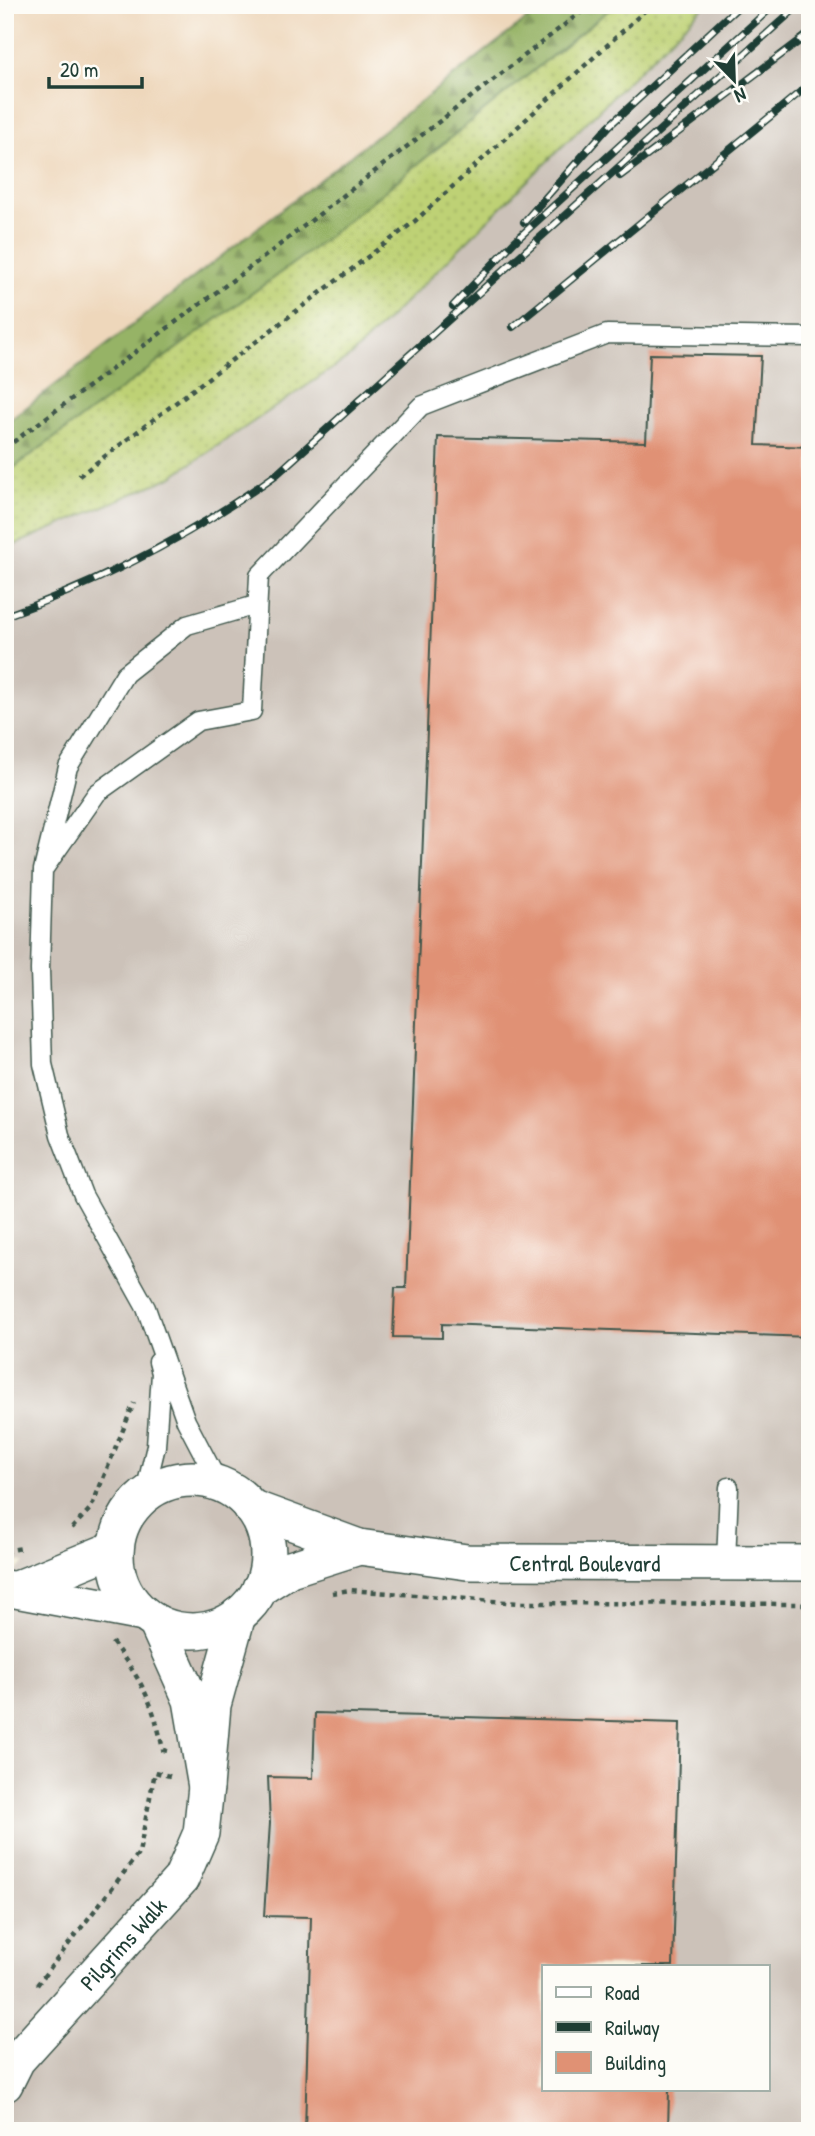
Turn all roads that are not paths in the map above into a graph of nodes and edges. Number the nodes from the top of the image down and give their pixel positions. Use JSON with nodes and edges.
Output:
{"nodes":[{"id":1,"x":810,"y":337,"type":"edge"},
{"id":2,"x":256,"y":605,"type":"junction"},
{"id":3,"x":43,"y":870,"type":"junction"},
{"id":4,"x":146,"y":1307,"type":"junction"},
{"id":5,"x":219,"y":1485,"type":"junction"},
{"id":6,"x":729,"y":1486,"type":"dead end"},
{"id":7,"x":144,"y":1496,"type":"junction"},
{"id":8,"x":250,"y":1507,"type":"junction"},
{"id":9,"x":359,"y":1547,"type":"junction"},
{"id":10,"x":116,"y":1548,"type":"junction"},
{"id":11,"x":726,"y":1563,"type":"junction"},
{"id":12,"x":810,"y":1563,"type":"edge"},
{"id":13,"x":260,"y":1588,"type":"junction"},
{"id":14,"x":10,"y":1589,"type":"edge"},
{"id":15,"x":238,"y":1615,"type":"junction"},
{"id":16,"x":150,"y":1618,"type":"junction"},
{"id":17,"x":206,"y":1787,"type":"junction"},
{"id":18,"x":5,"y":2084,"type":"edge"}],
"edges":[{"from":1,"to":2,"type":"lane"},
{"from":2,"to":3,"type":"lane"},
{"from":2,"to":3,"type":"lane"},
{"from":3,"to":4,"type":"lane"},
{"from":4,"to":5,"type":"lane"},
{"from":4,"to":7,"type":"lane"},
{"from":5,"to":7,"type":"street"},
{"from":5,"to":8,"type":"street"},
{"from":6,"to":11,"type":"lane"},
{"from":7,"to":10,"type":"street"},
{"from":8,"to":9,"type":"street","name":"Central Boulevard"},
{"from":8,"to":13,"type":"street"},
{"from":9,"to":11,"type":"street","name":"Central Boulevard"},
{"from":9,"to":13,"type":"street","name":"Central Boulevard"},
{"from":10,"to":14,"type":"street"},
{"from":10,"to":16,"type":"street"},
{"from":11,"to":12,"type":"street","name":"Central Boulevard"},
{"from":13,"to":15,"type":"street"},
{"from":14,"to":16,"type":"street"},
{"from":15,"to":16,"type":"street"},
{"from":15,"to":17,"type":"street","name":"Pilgrims Walk"},
{"from":16,"to":17,"type":"street","name":"Pilgrims Walk"},
{"from":17,"to":18,"type":"street","name":"Pilgrims Walk"}]}
